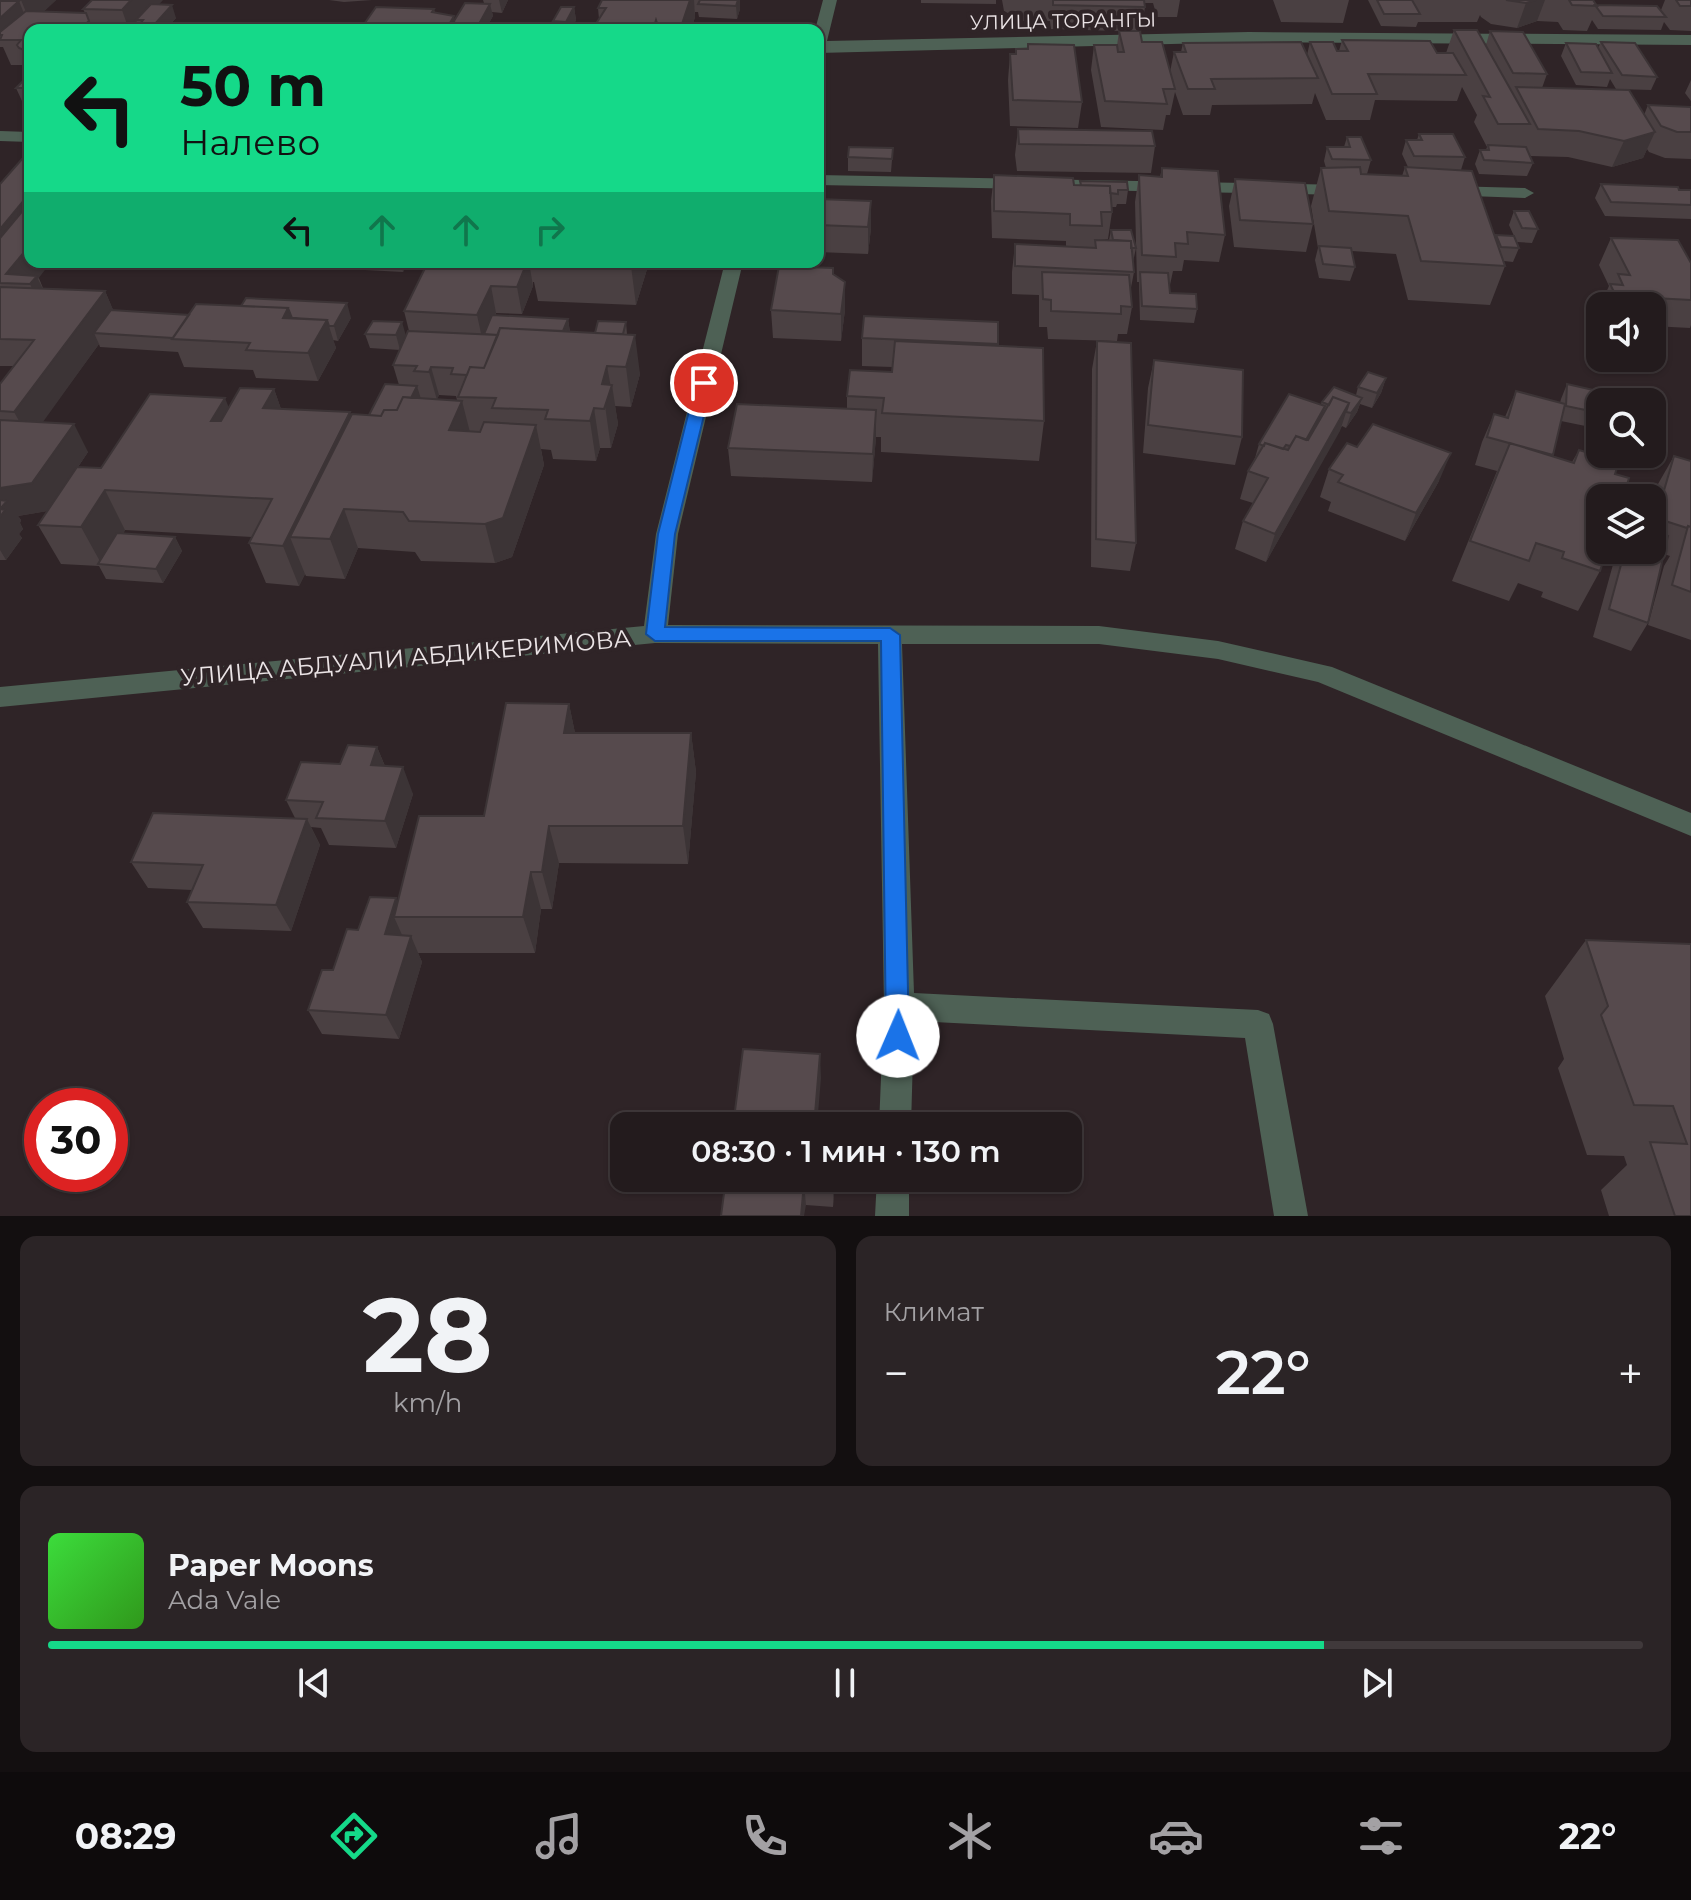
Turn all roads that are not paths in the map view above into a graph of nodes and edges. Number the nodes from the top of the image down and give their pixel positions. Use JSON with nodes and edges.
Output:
{"nodes":[{"id":1,"x":830,"y":0,"type":"edge"},
{"id":2,"x":824,"y":24,"type":"edge"},
{"id":3,"x":1691,"y":40,"type":"edge"},
{"id":4,"x":824,"y":47,"type":"edge"},
{"id":5,"x":0,"y":136,"type":"edge"},
{"id":6,"x":24,"y":137,"type":"edge"},
{"id":7,"x":824,"y":180,"type":"edge"},
{"id":8,"x":1368,"y":190,"type":"edge"},
{"id":9,"x":1431,"y":191,"type":"edge"},
{"id":10,"x":1525,"y":193,"type":"dead end"},
{"id":11,"x":733,"y":268,"type":"edge"},
{"id":12,"x":655,"y":634,"type":"junction"},
{"id":13,"x":890,"y":635,"type":"junction"},
{"id":14,"x":0,"y":697,"type":"edge"},
{"id":15,"x":1691,"y":825,"type":"edge"},
{"id":16,"x":899,"y":1006,"type":"junction"},
{"id":17,"x":895,"y":1112,"type":"edge"},
{"id":18,"x":893,"y":1192,"type":"edge"},
{"id":19,"x":892,"y":1216,"type":"edge"},
{"id":20,"x":1291,"y":1216,"type":"edge"}],
"edges":[{"from":1,"to":2,"type":"street"},
{"from":3,"to":4,"type":"street","name":"УЛИЦА ТОРАНГЫ"},
{"from":5,"to":6,"type":"street"},
{"from":7,"to":8,"type":"street"},
{"from":9,"to":10,"type":"street"},
{"from":11,"to":12,"type":"street"},
{"from":12,"to":13,"type":"street","name":"УЛИЦА АБДУАЛИ АБДИКЕРИМОВА"},
{"from":12,"to":14,"type":"street","name":"УЛИЦА АБДУАЛИ АБДИКЕРИМОВА"},
{"from":13,"to":15,"type":"street","name":"УЛИЦА АБДУАЛИ АБДИКЕРИМОВА"},
{"from":13,"to":16,"type":"street"},
{"from":16,"to":17,"type":"street"},
{"from":16,"to":20,"type":"street"},
{"from":18,"to":19,"type":"street"}]}
